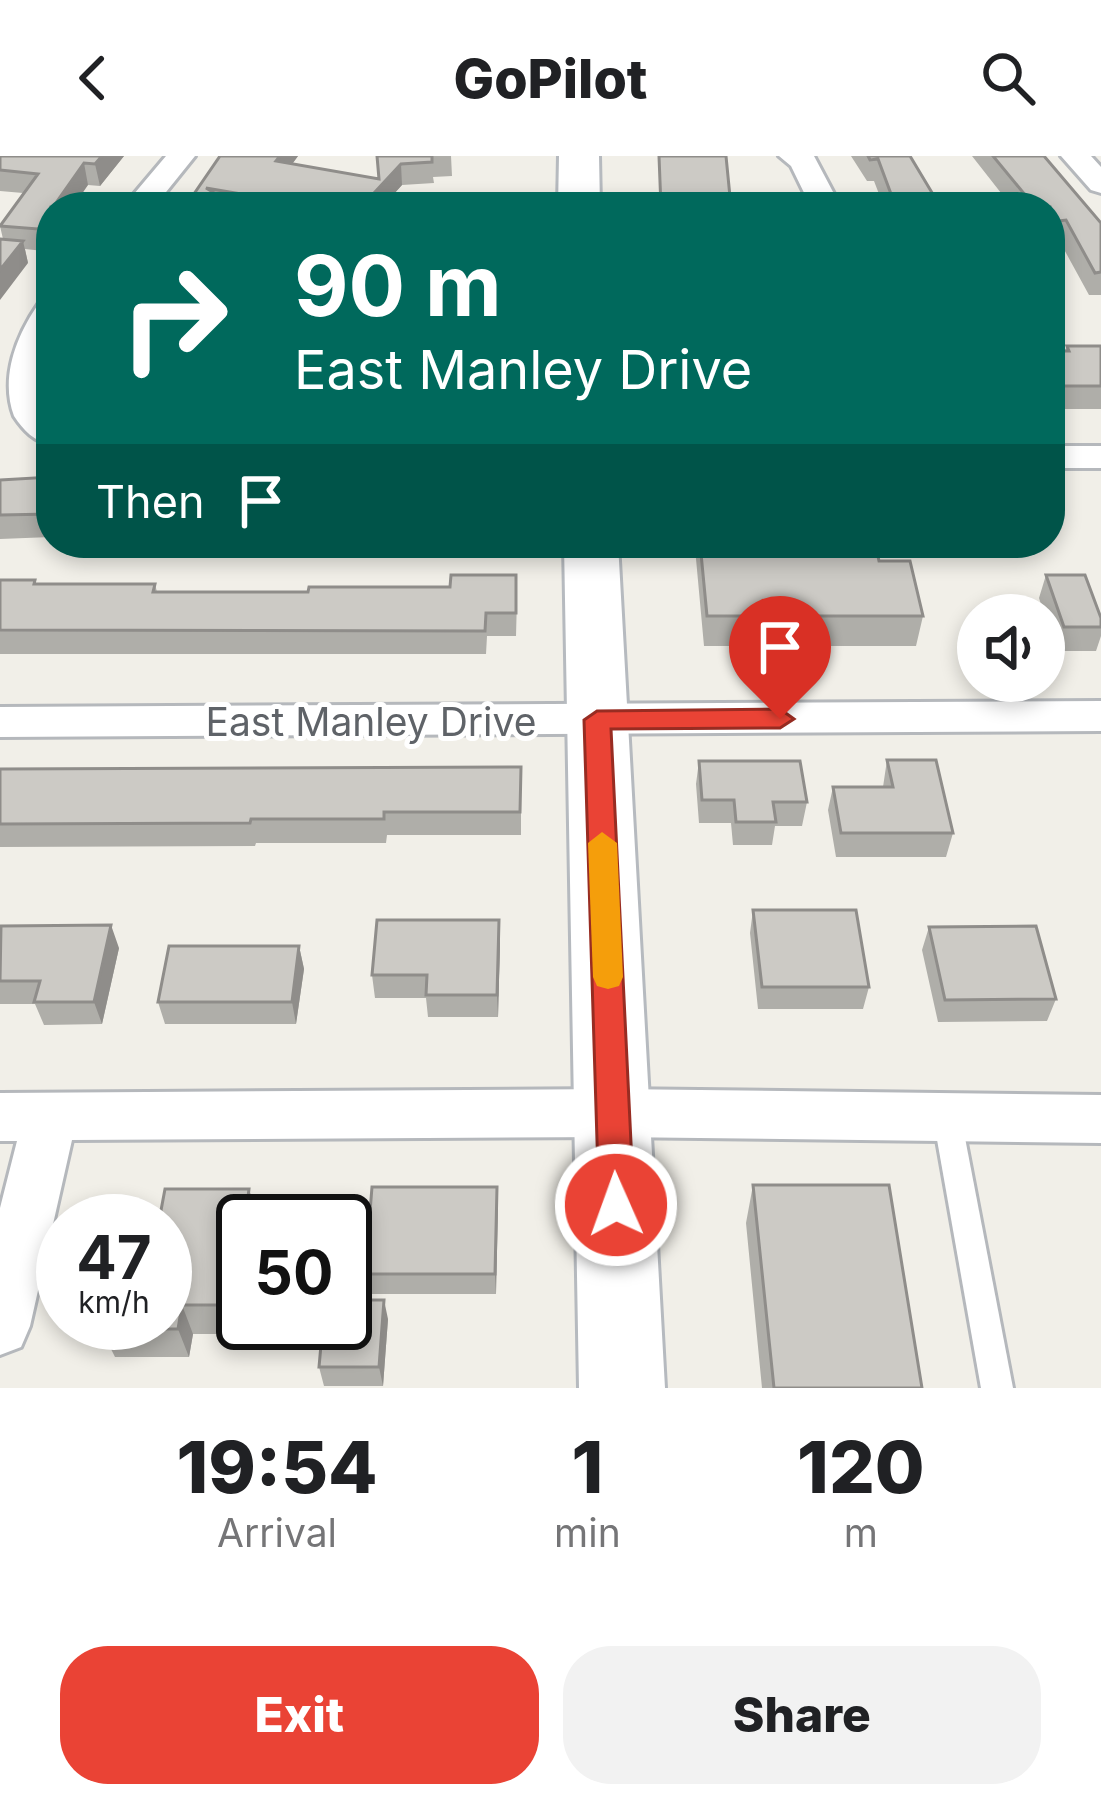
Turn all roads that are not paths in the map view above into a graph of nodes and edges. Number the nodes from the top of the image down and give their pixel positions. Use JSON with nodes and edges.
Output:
{"nodes":[{"id":1,"x":181,"y":156,"type":"edge"},
{"id":2,"x":579,"y":156,"type":"edge"},
{"id":3,"x":793,"y":156,"type":"edge"},
{"id":4,"x":1075,"y":156,"type":"edge"},
{"id":5,"x":1101,"y":184,"type":"edge"},
{"id":6,"x":151,"y":192,"type":"edge"},
{"id":7,"x":579,"y":192,"type":"edge"},
{"id":8,"x":818,"y":192,"type":"edge"},
{"id":9,"x":36,"y":334,"type":"edge"},
{"id":10,"x":36,"y":424,"type":"edge"},
{"id":11,"x":1065,"y":457,"type":"edge"},
{"id":12,"x":1101,"y":457,"type":"edge"},
{"id":13,"x":592,"y":558,"type":"edge"},
{"id":14,"x":1101,"y":716,"type":"edge"},
{"id":15,"x":597,"y":720,"type":"junction"},
{"id":16,"x":0,"y":722,"type":"edge"},
{"id":17,"x":614,"y":1113,"type":"junction"},
{"id":18,"x":25,"y":1117,"type":"edge"},
{"id":19,"x":946,"y":1117,"type":"junction"},
{"id":20,"x":1101,"y":1119,"type":"edge"},
{"id":21,"x":0,"y":1326,"type":"edge"},
{"id":22,"x":622,"y":1388,"type":"edge"},
{"id":23,"x":997,"y":1388,"type":"edge"}],
"edges":[{"from":1,"to":6,"type":"street"},
{"from":2,"to":7,"type":"main road"},
{"from":3,"to":8,"type":"street"},
{"from":4,"to":5,"type":"street"},
{"from":9,"to":10,"type":"street"},
{"from":11,"to":12,"type":"street"},
{"from":13,"to":15,"type":"main road"},
{"from":14,"to":15,"type":"street","name":"East Manley Drive"},
{"from":15,"to":16,"type":"street","name":"East Manley Drive"},
{"from":15,"to":17,"type":"main road"},
{"from":17,"to":18,"type":"street"},
{"from":17,"to":19,"type":"street"},
{"from":17,"to":22,"type":"main road"},
{"from":18,"to":21,"type":"street"},
{"from":19,"to":20,"type":"street"},
{"from":19,"to":23,"type":"lane"}]}
